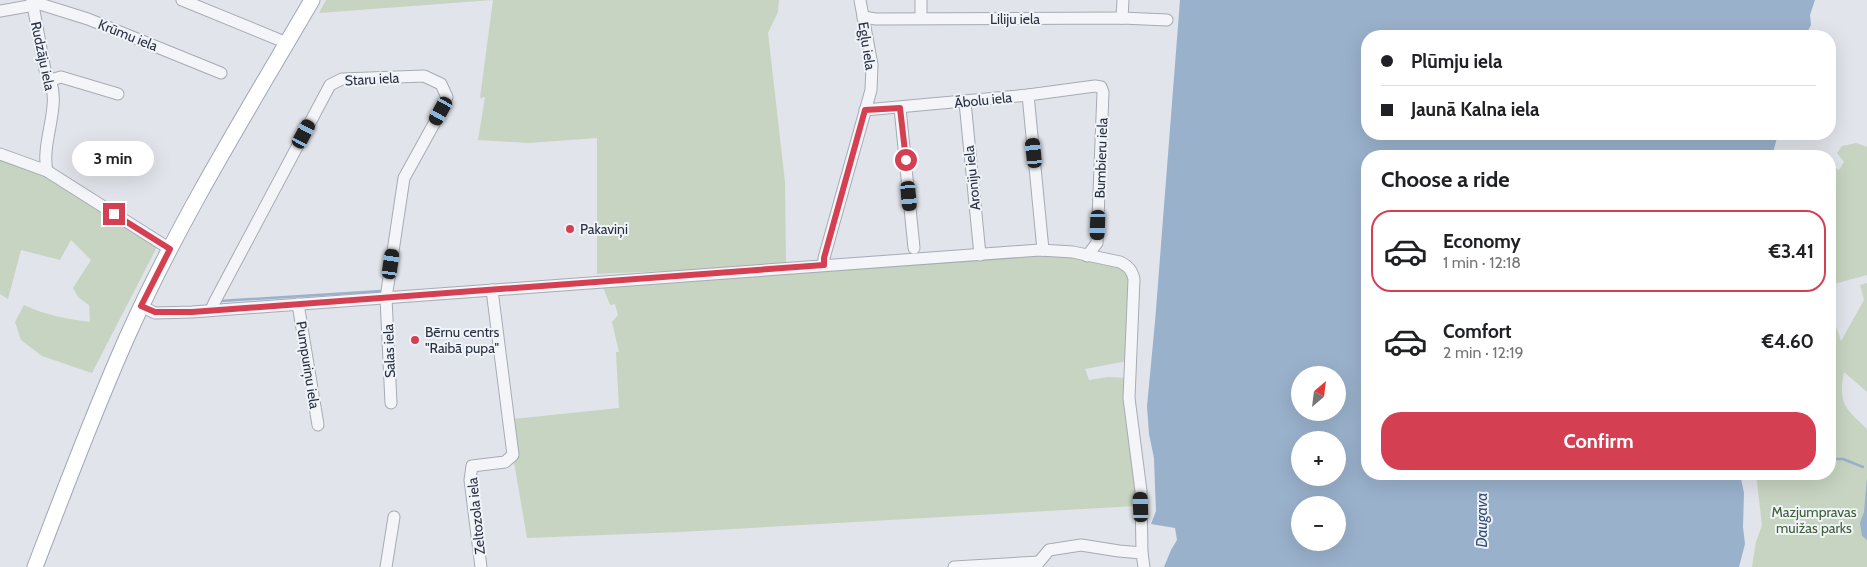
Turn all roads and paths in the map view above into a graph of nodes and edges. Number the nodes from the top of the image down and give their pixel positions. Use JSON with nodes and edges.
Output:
{"nodes":[{"id":1,"x":182,"y":0,"type":"edge"},
{"id":2,"x":312,"y":0,"type":"edge"},
{"id":3,"x":860,"y":0,"type":"edge"},
{"id":4,"x":921,"y":0,"type":"edge"},
{"id":5,"x":1123,"y":0,"type":"edge"},
{"id":6,"x":32,"y":2,"type":"edge"},
{"id":7,"x":0,"y":11,"type":"edge"},
{"id":8,"x":863,"y":17,"type":"junction"},
{"id":9,"x":921,"y":18,"type":"junction"},
{"id":10,"x":1122,"y":18,"type":"junction"},
{"id":11,"x":1167,"y":20,"type":"dead end"},
{"id":12,"x":287,"y":43,"type":"junction"},
{"id":13,"x":221,"y":73,"type":"dead end"},
{"id":14,"x":51,"y":80,"type":"junction"},
{"id":15,"x":1102,"y":87,"type":"joint"},
{"id":16,"x":118,"y":94,"type":"dead end"},
{"id":17,"x":1028,"y":95,"type":"junction"},
{"id":18,"x":964,"y":102,"type":"junction"},
{"id":19,"x":900,"y":108,"type":"junction"},
{"id":20,"x":865,"y":110,"type":"junction"},
{"id":21,"x":0,"y":154,"type":"edge"},
{"id":22,"x":46,"y":171,"type":"junction"},
{"id":23,"x":914,"y":248,"type":"dead end"},
{"id":24,"x":170,"y":249,"type":"junction"},
{"id":25,"x":1043,"y":250,"type":"junction"},
{"id":26,"x":980,"y":255,"type":"junction"},
{"id":27,"x":1087,"y":256,"type":"junction"},
{"id":28,"x":824,"y":265,"type":"junction"},
{"id":29,"x":492,"y":290,"type":"junction"},
{"id":30,"x":386,"y":298,"type":"junction"},
{"id":31,"x":298,"y":304,"type":"junction"},
{"id":32,"x":141,"y":306,"type":"junction"},
{"id":33,"x":211,"y":310,"type":"junction"},
{"id":34,"x":391,"y":404,"type":"dead end"},
{"id":35,"x":318,"y":425,"type":"dead end"},
{"id":36,"x":394,"y":517,"type":"dead end"},
{"id":37,"x":1142,"y":553,"type":"junction"},
{"id":38,"x":1039,"y":564,"type":"edge"},
{"id":39,"x":36,"y":567,"type":"edge"},
{"id":40,"x":386,"y":567,"type":"edge"},
{"id":41,"x":481,"y":567,"type":"edge"},
{"id":42,"x":954,"y":567,"type":"edge"},
{"id":43,"x":1144,"y":567,"type":"edge"}],
"edges":[{"from":1,"to":12,"type":"street"},
{"from":2,"to":12,"type":"main road"},
{"from":3,"to":8,"type":"street","name":"Egļu iela"},
{"from":4,"to":9,"type":"street"},
{"from":5,"to":10,"type":"street"},
{"from":6,"to":7,"type":"street"},
{"from":6,"to":13,"type":"street","name":"Krūmu iela"},
{"from":6,"to":14,"type":"street","name":"Rudzāju iela"},
{"from":8,"to":9,"type":"street","name":"Liliju iela"},
{"from":8,"to":20,"type":"street","name":"Egļu iela"},
{"from":9,"to":10,"type":"street","name":"Liliju iela"},
{"from":10,"to":11,"type":"street","name":"Liliju iela"},
{"from":12,"to":24,"type":"main road"},
{"from":14,"to":16,"type":"street"},
{"from":14,"to":22,"type":"street","name":"Rudzāju iela"},
{"from":15,"to":17,"type":"street","name":"Ābolu iela"},
{"from":15,"to":27,"type":"street","name":"Bumbieru iela"},
{"from":17,"to":18,"type":"street","name":"Ābolu iela"},
{"from":17,"to":25,"type":"street"},
{"from":18,"to":19,"type":"street","name":"Ābolu iela"},
{"from":18,"to":26,"type":"street","name":"Aroniju iela"},
{"from":19,"to":20,"type":"street","name":"Ābolu iela"},
{"from":19,"to":23,"type":"street"},
{"from":20,"to":28,"type":"street","name":"Egļu iela"},
{"from":21,"to":22,"type":"street"},
{"from":22,"to":24,"type":"street"},
{"from":24,"to":32,"type":"main road"},
{"from":25,"to":26,"type":"street"},
{"from":25,"to":27,"type":"street"},
{"from":26,"to":28,"type":"street"},
{"from":27,"to":37,"type":"street"},
{"from":28,"to":29,"type":"street"},
{"from":29,"to":30,"type":"street"},
{"from":29,"to":41,"type":"street","name":"Zeltozola iela"},
{"from":30,"to":31,"type":"street"},
{"from":30,"to":33,"type":"street","name":"Staru iela"},
{"from":30,"to":34,"type":"street","name":"Salas iela"},
{"from":31,"to":33,"type":"street"},
{"from":31,"to":35,"type":"street","name":"Pumpuriņu iela"},
{"from":32,"to":33,"type":"street"},
{"from":32,"to":39,"type":"main road"},
{"from":36,"to":40,"type":"street"},
{"from":37,"to":38,"type":"street"},
{"from":37,"to":43,"type":"street"},
{"from":38,"to":42,"type":"street"}]}
